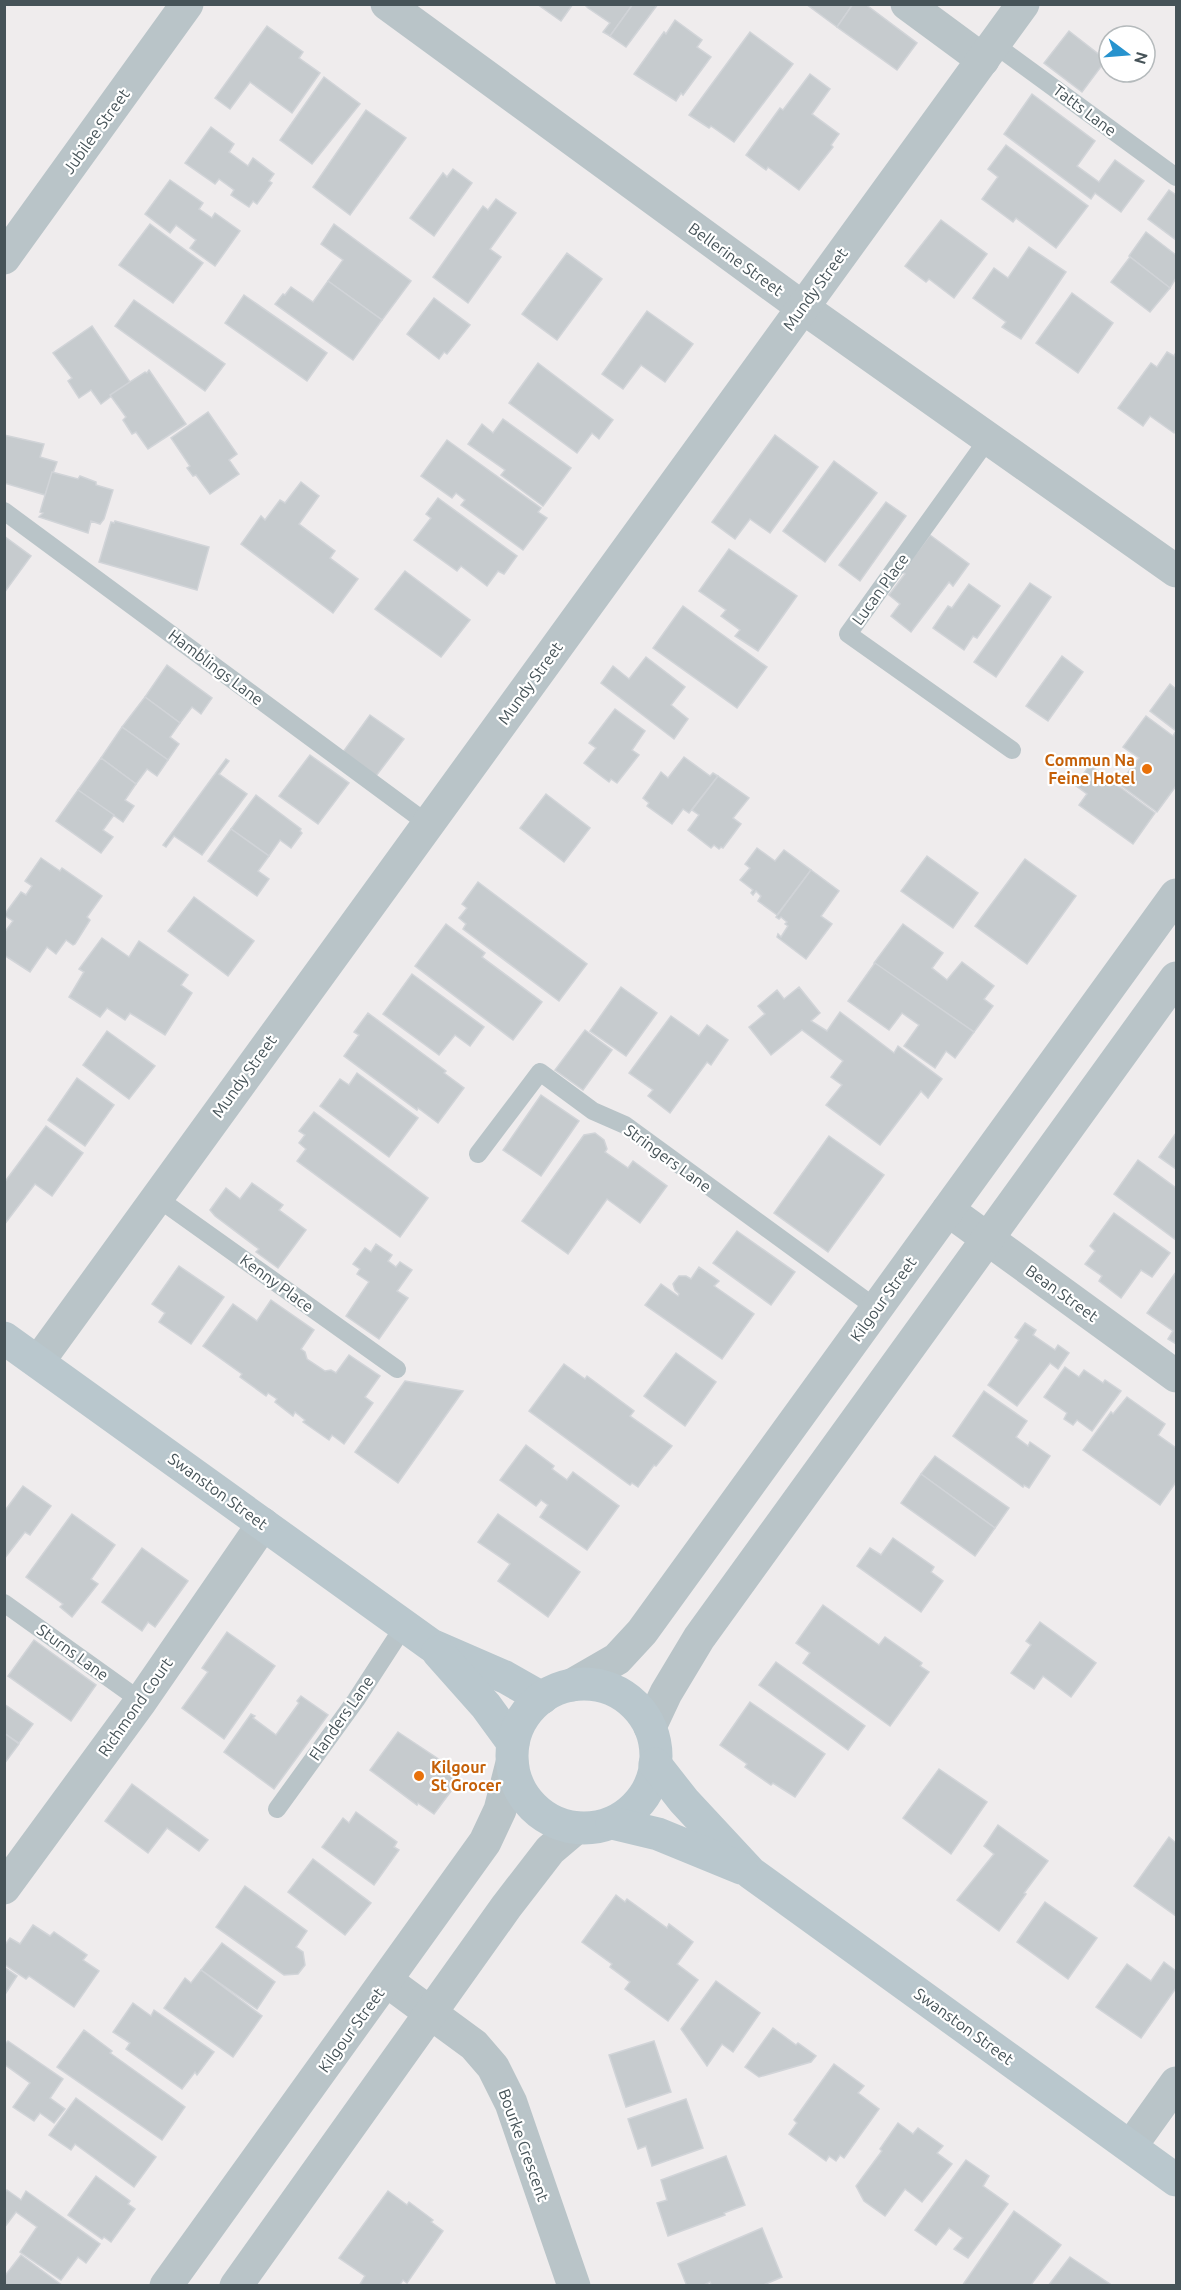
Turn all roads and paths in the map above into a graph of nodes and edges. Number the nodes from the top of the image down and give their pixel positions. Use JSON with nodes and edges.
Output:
{"nodes":[{"id":1,"x":187,"y":4,"type":"edge"},
{"id":2,"x":387,"y":4,"type":"edge"},
{"id":3,"x":907,"y":4,"type":"edge"},
{"id":4,"x":1023,"y":4,"type":"edge"},
{"id":5,"x":989,"y":52,"type":"junction"},
{"id":6,"x":1176,"y":177,"type":"edge"},
{"id":7,"x":4,"y":258,"type":"edge"},
{"id":8,"x":802,"y":307,"type":"junction"},
{"id":9,"x":988,"y":439,"type":"junction"},
{"id":10,"x":4,"y":511,"type":"edge"},
{"id":11,"x":1176,"y":571,"type":"edge"},
{"id":12,"x":1012,"y":750,"type":"dead end"},
{"id":13,"x":428,"y":824,"type":"junction"},
{"id":14,"x":1176,"y":894,"type":"edge"},
{"id":15,"x":1176,"y":978,"type":"edge"},
{"id":16,"x":478,"y":1154,"type":"dead end"},
{"id":17,"x":156,"y":1197,"type":"junction"},
{"id":18,"x":948,"y":1210,"type":"junction"},
{"id":19,"x":988,"y":1239,"type":"junction"},
{"id":20,"x":876,"y":1308,"type":"junction"},
{"id":21,"x":4,"y":1338,"type":"edge"},
{"id":22,"x":38,"y":1362,"type":"junction"},
{"id":23,"x":397,"y":1369,"type":"dead end"},
{"id":24,"x":1176,"y":1376,"type":"edge"},
{"id":25,"x":263,"y":1524,"type":"junction"},
{"id":26,"x":4,"y":1604,"type":"edge"},
{"id":27,"x":404,"y":1626,"type":"junction"},
{"id":28,"x":431,"y":1644,"type":"junction"},
{"id":29,"x":572,"y":1685,"type":"junction"},
{"id":30,"x":542,"y":1698,"type":"junction"},
{"id":31,"x":141,"y":1701,"type":"junction"},
{"id":32,"x":650,"y":1727,"type":"junction"},
{"id":33,"x":513,"y":1753,"type":"junction"},
{"id":34,"x":655,"y":1764,"type":"junction"},
{"id":35,"x":277,"y":1809,"type":"dead end"},
{"id":36,"x":612,"y":1823,"type":"junction"},
{"id":37,"x":576,"y":1828,"type":"junction"},
{"id":38,"x":751,"y":1873,"type":"junction"},
{"id":39,"x":4,"y":1888,"type":"edge"},
{"id":40,"x":387,"y":1981,"type":"junction"},
{"id":41,"x":430,"y":2013,"type":"junction"},
{"id":42,"x":1176,"y":2083,"type":"edge"},
{"id":43,"x":1131,"y":2146,"type":"junction"},
{"id":44,"x":1176,"y":2180,"type":"edge"},
{"id":45,"x":166,"y":2286,"type":"edge"},
{"id":46,"x":236,"y":2286,"type":"edge"},
{"id":47,"x":574,"y":2286,"type":"edge"}],
"edges":[{"from":1,"to":7,"type":"street","name":"Jubilee Street"},
{"from":2,"to":8,"type":"street","name":"Bellerine Street"},
{"from":3,"to":5,"type":"street"},
{"from":4,"to":5,"type":"street","name":"Mundy Street"},
{"from":5,"to":6,"type":"lane","name":"Tatts Lane"},
{"from":5,"to":8,"type":"street","name":"Mundy Street"},
{"from":8,"to":9,"type":"street","name":"Bellerine Street"},
{"from":8,"to":13,"type":"street","name":"Mundy Street"},
{"from":9,"to":11,"type":"street","name":"Bellerine Street"},
{"from":9,"to":12,"type":"lane","name":"Lucan Place"},
{"from":10,"to":13,"type":"lane","name":"Hamblings Lane"},
{"from":13,"to":17,"type":"street","name":"Mundy Street"},
{"from":14,"to":18,"type":"street","name":"Kilgour Street"},
{"from":15,"to":19,"type":"street"},
{"from":16,"to":20,"type":"lane","name":"Stringers Lane"},
{"from":17,"to":22,"type":"street","name":"Mundy Street"},
{"from":17,"to":23,"type":"lane","name":"Kenny Place"},
{"from":18,"to":19,"type":"street","name":"Bean Street"},
{"from":18,"to":20,"type":"street","name":"Kilgour Street"},
{"from":19,"to":24,"type":"street","name":"Bean Street"},
{"from":19,"to":32,"type":"street"},
{"from":20,"to":29,"type":"street","name":"Kilgour Street"},
{"from":21,"to":22,"type":"street","name":"Swanston Street"},
{"from":22,"to":25,"type":"street","name":"Swanston Street"},
{"from":25,"to":27,"type":"street","name":"Swanston Street"},
{"from":25,"to":31,"type":"street","name":"Richmond Court"},
{"from":26,"to":31,"type":"lane","name":"Sturns Lane"},
{"from":27,"to":28,"type":"street","name":"Swanston Street"},
{"from":27,"to":35,"type":"lane","name":"Flanders Lane"},
{"from":28,"to":30,"type":"street","name":"Swanston Street"},
{"from":28,"to":33,"type":"street","name":"Swanston Street"},
{"from":29,"to":30,"type":"street"},
{"from":29,"to":32,"type":"street"},
{"from":30,"to":33,"type":"street"},
{"from":31,"to":39,"type":"street","name":"Richmond Court"},
{"from":32,"to":34,"type":"street"},
{"from":33,"to":37,"type":"street"},
{"from":33,"to":40,"type":"street","name":"Kilgour Street"},
{"from":34,"to":36,"type":"street"},
{"from":34,"to":38,"type":"street","name":"Swanston Street"},
{"from":36,"to":37,"type":"street"},
{"from":36,"to":38,"type":"street","name":"Swanston Street"},
{"from":37,"to":41,"type":"street"},
{"from":38,"to":43,"type":"street","name":"Swanston Street"},
{"from":40,"to":41,"type":"street","name":"Bourke Crescent"},
{"from":40,"to":45,"type":"street","name":"Kilgour Street"},
{"from":41,"to":46,"type":"street"},
{"from":41,"to":47,"type":"street","name":"Bourke Crescent"},
{"from":42,"to":43,"type":"street"},
{"from":43,"to":44,"type":"street","name":"Swanston Street"}]}
